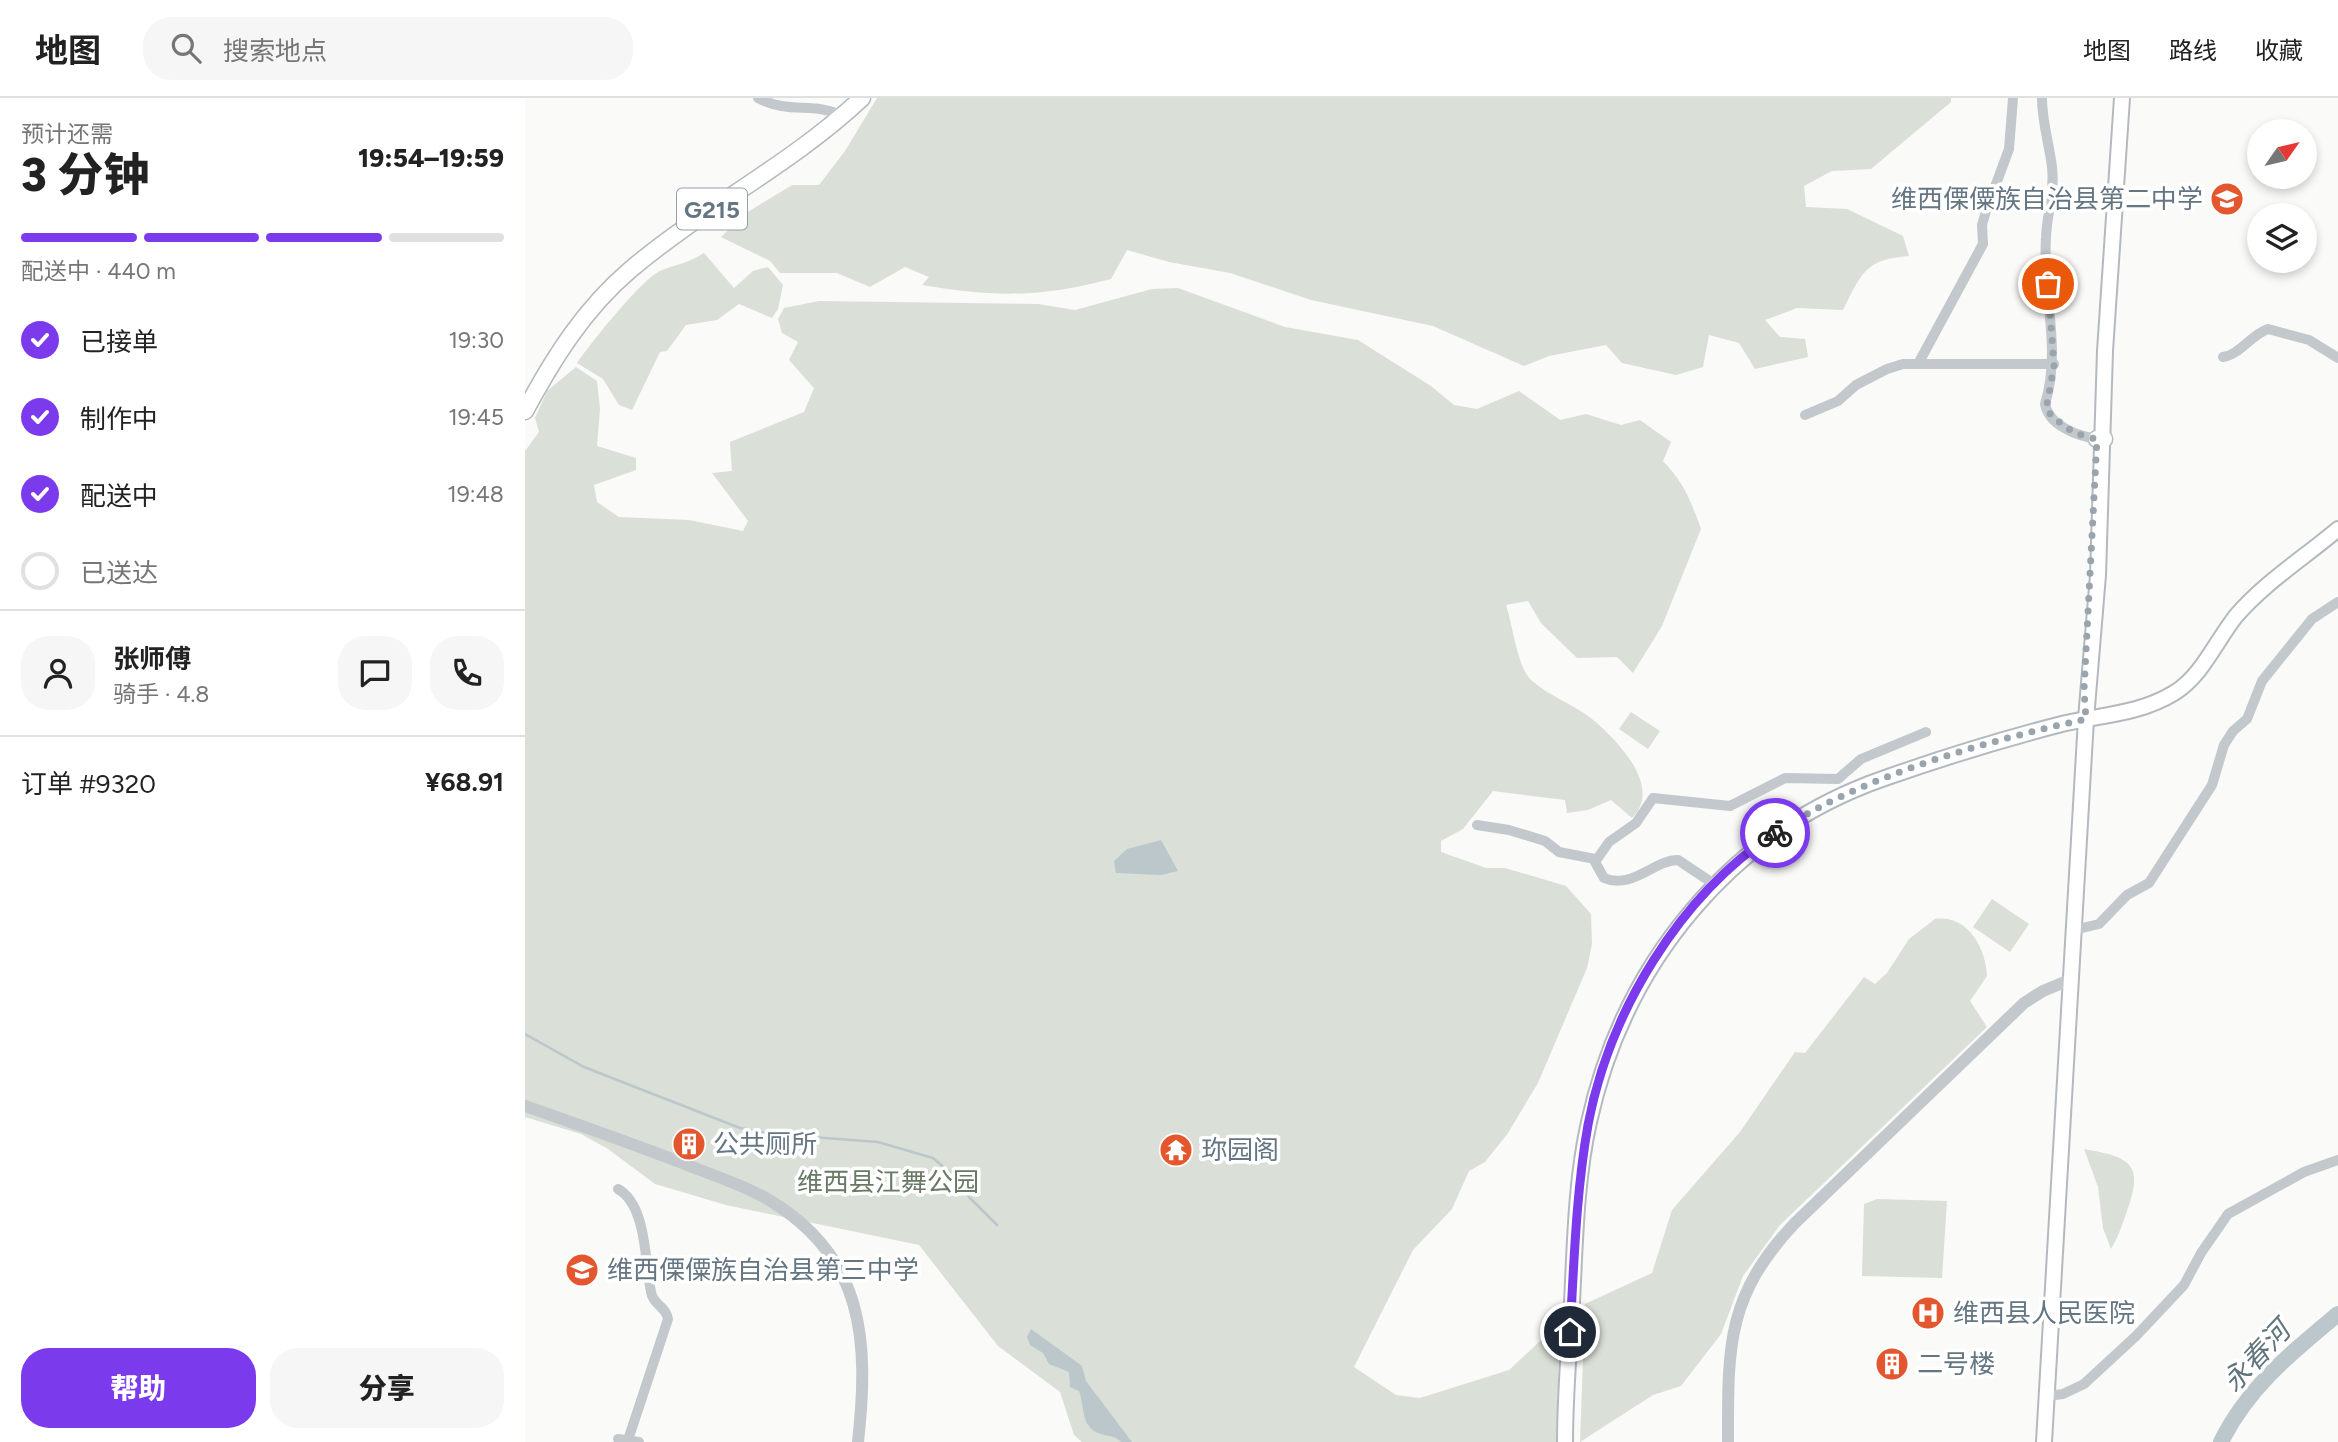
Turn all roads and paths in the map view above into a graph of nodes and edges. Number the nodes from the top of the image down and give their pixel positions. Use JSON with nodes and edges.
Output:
{"nodes":[{"id":1,"x":758,"y":98,"type":"edge"},
{"id":2,"x":863,"y":98,"type":"edge"},
{"id":3,"x":2013,"y":98,"type":"edge"},
{"id":4,"x":2042,"y":98,"type":"edge"},
{"id":5,"x":2116,"y":98,"type":"edge"},
{"id":6,"x":2122,"y":98,"type":"edge"},
{"id":7,"x":843,"y":116,"type":"junction"},
{"id":8,"x":2223,"y":357,"type":"dead end"},
{"id":9,"x":2338,"y":358,"type":"edge"},
{"id":10,"x":2053,"y":363,"type":"junction"},
{"id":11,"x":1918,"y":364,"type":"junction"},
{"id":12,"x":525,"y":411,"type":"edge"},
{"id":13,"x":1805,"y":415,"type":"dead end"},
{"id":14,"x":2100,"y":439,"type":"junction"},
{"id":15,"x":2338,"y":529,"type":"edge"},
{"id":16,"x":2338,"y":602,"type":"edge"},
{"id":17,"x":2086,"y":719,"type":"junction"},
{"id":18,"x":1926,"y":732,"type":"dead end"},
{"id":19,"x":1477,"y":825,"type":"dead end"},
{"id":20,"x":1595,"y":859,"type":"junction"},
{"id":21,"x":1714,"y":884,"type":"junction"},
{"id":22,"x":2074,"y":930,"type":"junction"},
{"id":23,"x":2072,"y":979,"type":"junction"},
{"id":24,"x":525,"y":1106,"type":"edge"},
{"id":25,"x":2338,"y":1160,"type":"edge"},
{"id":26,"x":618,"y":1189,"type":"dead end"},
{"id":27,"x":2047,"y":1396,"type":"junction"},
{"id":28,"x":628,"y":1440,"type":"edge"},
{"id":29,"x":858,"y":1442,"type":"edge"},
{"id":30,"x":1565,"y":1442,"type":"edge"},
{"id":31,"x":1728,"y":1442,"type":"edge"},
{"id":32,"x":2045,"y":1442,"type":"edge"}],
"edges":[{"from":1,"to":7,"type":"street"},
{"from":2,"to":7,"type":"highway","number":"G215"},
{"from":3,"to":11,"type":"street"},
{"from":4,"to":10,"type":"street"},
{"from":5,"to":14,"type":"main road"},
{"from":6,"to":14,"type":"main road"},
{"from":7,"to":12,"type":"highway","number":"G215"},
{"from":8,"to":9,"type":"street"},
{"from":10,"to":11,"type":"street"},
{"from":10,"to":14,"type":"street"},
{"from":11,"to":13,"type":"street"},
{"from":14,"to":17,"type":"main road"},
{"from":15,"to":17,"type":"main road"},
{"from":16,"to":22,"type":"street"},
{"from":17,"to":21,"type":"main road"},
{"from":17,"to":22,"type":"main road"},
{"from":18,"to":20,"type":"street"},
{"from":19,"to":20,"type":"street"},
{"from":20,"to":21,"type":"street"},
{"from":21,"to":30,"type":"main road"},
{"from":22,"to":23,"type":"main road"},
{"from":23,"to":27,"type":"main road"},
{"from":23,"to":31,"type":"street"},
{"from":24,"to":29,"type":"street"},
{"from":25,"to":27,"type":"street"},
{"from":26,"to":28,"type":"street"},
{"from":27,"to":32,"type":"main road"}]}
